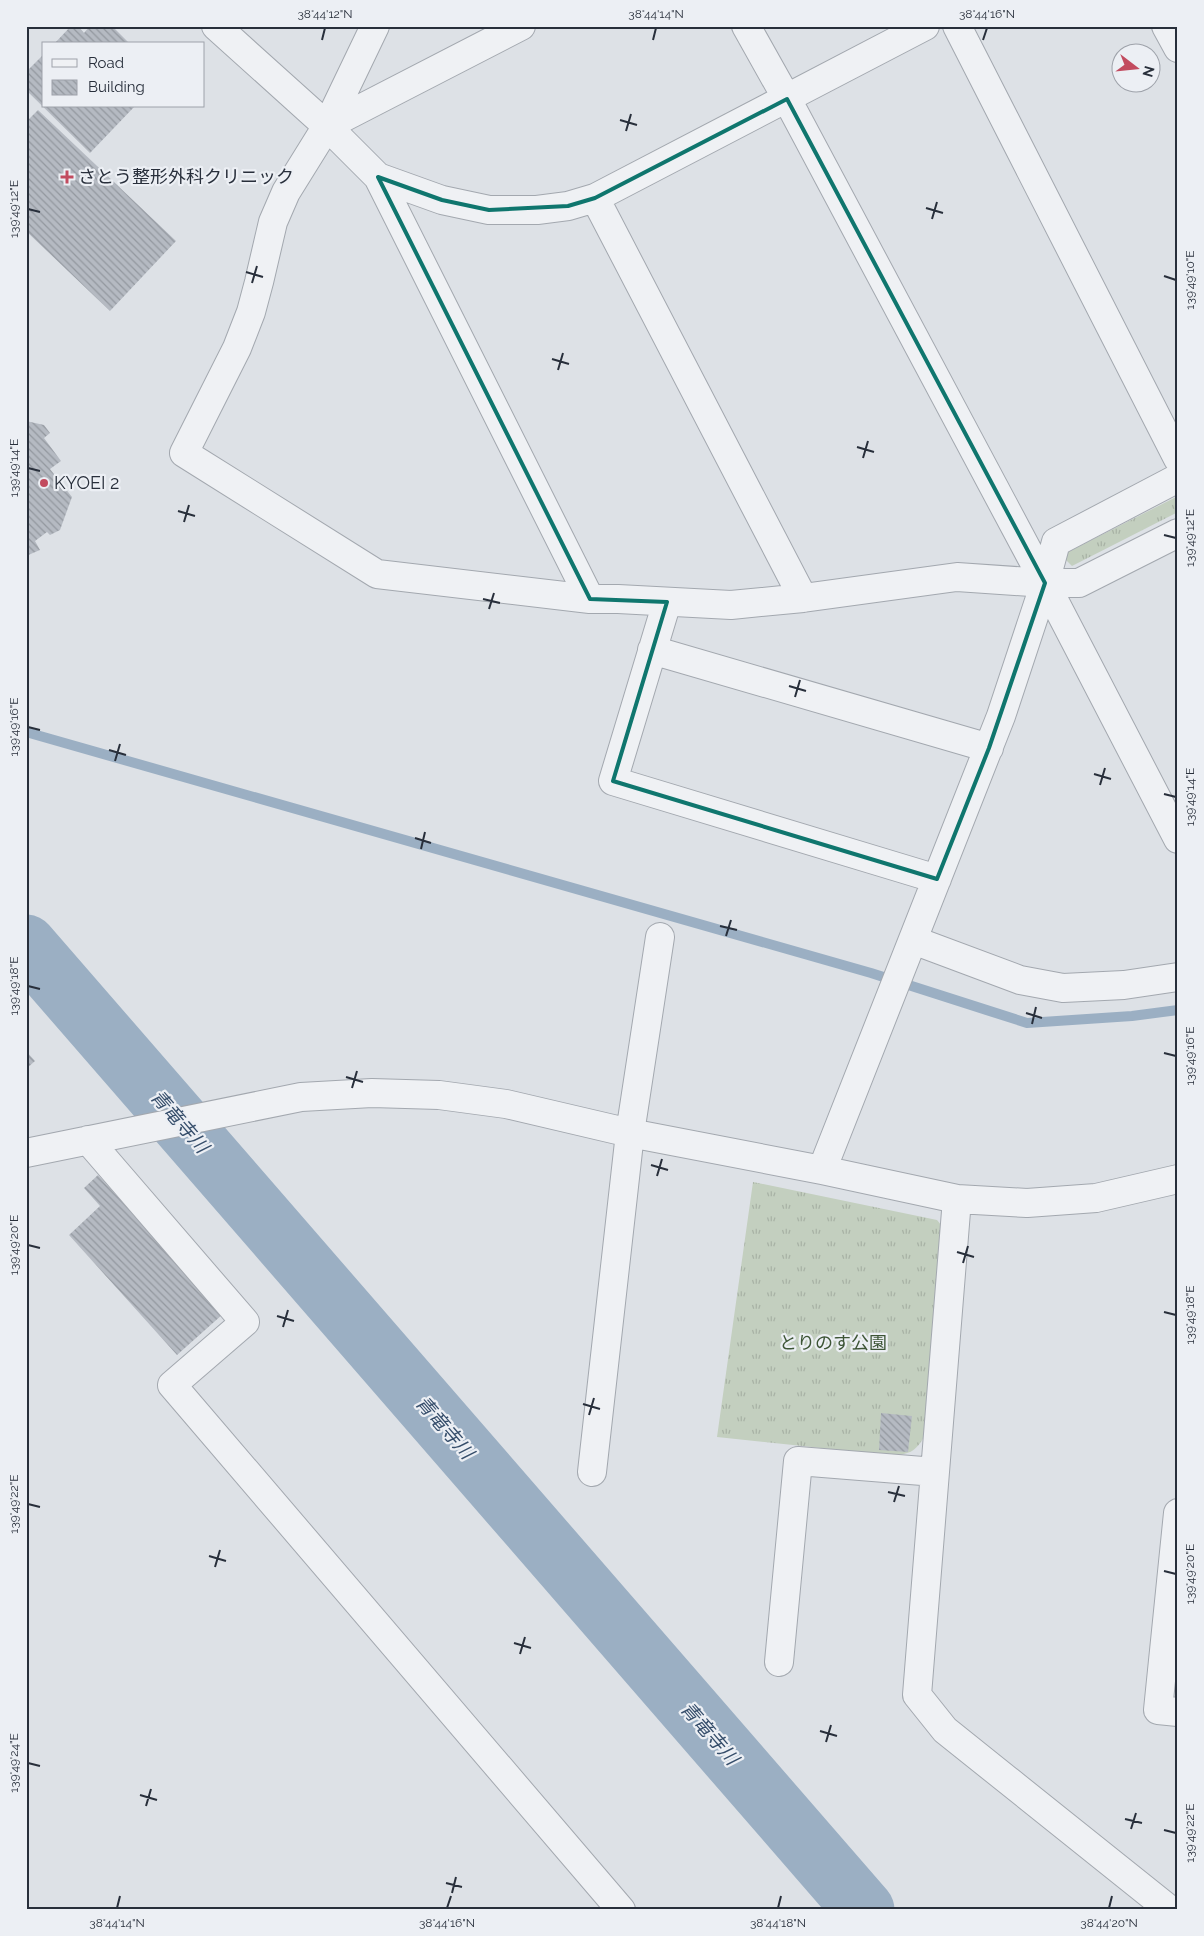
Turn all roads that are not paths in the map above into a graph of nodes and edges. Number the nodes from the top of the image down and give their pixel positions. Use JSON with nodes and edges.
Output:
{"nodes":[{"id":1,"x":216,"y":26,"type":"edge"},
{"id":2,"x":375,"y":26,"type":"edge"},
{"id":3,"x":521,"y":26,"type":"edge"},
{"id":4,"x":746,"y":26,"type":"edge"},
{"id":5,"x":925,"y":26,"type":"edge"},
{"id":6,"x":957,"y":26,"type":"edge"},
{"id":7,"x":1166,"y":26,"type":"edge"},
{"id":8,"x":1178,"y":48,"type":"edge"},
{"id":9,"x":787,"y":99,"type":"junction"},
{"id":10,"x":327,"y":126,"type":"junction"},
{"id":11,"x":378,"y":177,"type":"junction"},
{"id":12,"x":595,"y":198,"type":"junction"},
{"id":13,"x":1178,"y":459,"type":"edge"},
{"id":14,"x":1178,"y":478,"type":"edge"},
{"id":15,"x":1178,"y":533,"type":"edge"},
{"id":16,"x":1045,"y":583,"type":"junction"},
{"id":17,"x":803,"y":598,"type":"junction"},
{"id":18,"x":590,"y":600,"type":"junction"},
{"id":19,"x":667,"y":602,"type":"junction"},
{"id":20,"x":652,"y":650,"type":"junction"},
{"id":21,"x":989,"y":748,"type":"junction"},
{"id":22,"x":1178,"y":839,"type":"edge"},
{"id":23,"x":937,"y":879,"type":"junction"},
{"id":24,"x":660,"y":936,"type":"dead end"},
{"id":25,"x":913,"y":940,"type":"junction"},
{"id":26,"x":1178,"y":977,"type":"edge"},
{"id":27,"x":630,"y":1133,"type":"junction"},
{"id":28,"x":88,"y":1140,"type":"junction"},
{"id":29,"x":26,"y":1153,"type":"edge"},
{"id":30,"x":822,"y":1170,"type":"junction"},
{"id":31,"x":1172,"y":1186,"type":"edge"},
{"id":32,"x":957,"y":1199,"type":"junction"},
{"id":33,"x":592,"y":1472,"type":"dead end"},
{"id":34,"x":936,"y":1472,"type":"junction"},
{"id":35,"x":1178,"y":1513,"type":"edge"},
{"id":36,"x":779,"y":1662,"type":"dead end"},
{"id":37,"x":1178,"y":1712,"type":"edge"},
{"id":38,"x":621,"y":1910,"type":"edge"},
{"id":39,"x":1170,"y":1910,"type":"edge"}],
"edges":[{"from":1,"to":10,"type":"street"},
{"from":2,"to":10,"type":"street"},
{"from":3,"to":10,"type":"street"},
{"from":4,"to":9,"type":"street"},
{"from":5,"to":9,"type":"street"},
{"from":6,"to":13,"type":"street"},
{"from":7,"to":8,"type":"street"},
{"from":9,"to":12,"type":"street"},
{"from":9,"to":16,"type":"street"},
{"from":10,"to":11,"type":"street"},
{"from":10,"to":18,"type":"street"},
{"from":11,"to":12,"type":"street"},
{"from":11,"to":18,"type":"street"},
{"from":12,"to":17,"type":"street"},
{"from":14,"to":16,"type":"street"},
{"from":15,"to":16,"type":"street"},
{"from":16,"to":17,"type":"street"},
{"from":16,"to":21,"type":"street"},
{"from":16,"to":22,"type":"street"},
{"from":17,"to":19,"type":"street"},
{"from":18,"to":19,"type":"street"},
{"from":19,"to":20,"type":"street"},
{"from":20,"to":21,"type":"street"},
{"from":20,"to":23,"type":"street"},
{"from":21,"to":23,"type":"street"},
{"from":23,"to":25,"type":"street"},
{"from":24,"to":27,"type":"street"},
{"from":25,"to":26,"type":"street"},
{"from":25,"to":30,"type":"street"},
{"from":27,"to":28,"type":"street"},
{"from":27,"to":30,"type":"street"},
{"from":27,"to":33,"type":"street"},
{"from":28,"to":29,"type":"street"},
{"from":28,"to":38,"type":"street"},
{"from":30,"to":32,"type":"street"},
{"from":31,"to":32,"type":"street"},
{"from":32,"to":34,"type":"street"},
{"from":34,"to":36,"type":"street"},
{"from":34,"to":39,"type":"street"},
{"from":35,"to":37,"type":"street"}]}
